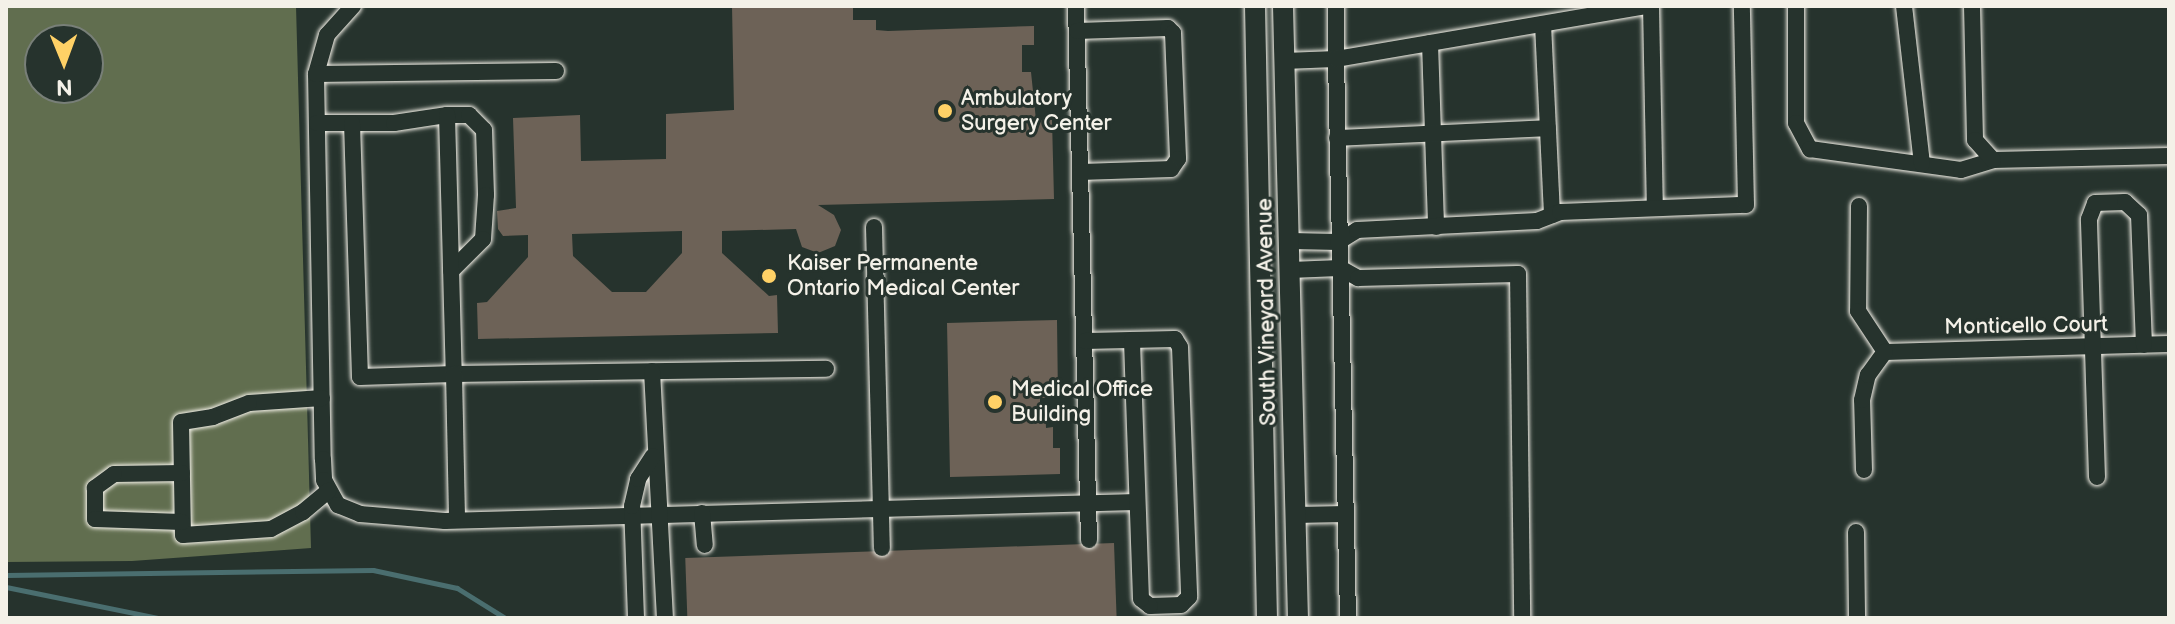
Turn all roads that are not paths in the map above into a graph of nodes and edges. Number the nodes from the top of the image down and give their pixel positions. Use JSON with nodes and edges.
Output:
{"nodes":[{"id":1,"x":353,"y":6,"type":"edge"},
{"id":2,"x":1076,"y":6,"type":"edge"},
{"id":3,"x":1255,"y":6,"type":"edge"},
{"id":4,"x":1283,"y":6,"type":"edge"},
{"id":5,"x":1336,"y":6,"type":"edge"},
{"id":6,"x":1649,"y":6,"type":"edge"},
{"id":7,"x":1742,"y":6,"type":"edge"},
{"id":8,"x":1796,"y":6,"type":"edge"},
{"id":9,"x":1904,"y":6,"type":"edge"},
{"id":10,"x":1972,"y":6,"type":"edge"},
{"id":11,"x":1608,"y":9,"type":"edge"},
{"id":12,"x":1543,"y":24,"type":"junction"},
{"id":13,"x":1077,"y":31,"type":"junction"},
{"id":14,"x":1430,"y":43,"type":"junction"},
{"id":15,"x":1336,"y":59,"type":"junction"},
{"id":16,"x":1284,"y":61,"type":"junction"},
{"id":17,"x":556,"y":71,"type":"dead end"},
{"id":18,"x":316,"y":74,"type":"junction"},
{"id":19,"x":447,"y":115,"type":"junction"},
{"id":20,"x":317,"y":123,"type":"junction"},
{"id":21,"x":352,"y":123,"type":"junction"},
{"id":22,"x":1548,"y":128,"type":"junction"},
{"id":23,"x":1433,"y":133,"type":"junction"},
{"id":24,"x":1337,"y":138,"type":"junction"},
{"id":25,"x":2169,"y":156,"type":"edge"},
{"id":26,"x":1993,"y":160,"type":"junction"},
{"id":27,"x":1922,"y":164,"type":"junction"},
{"id":28,"x":1081,"y":172,"type":"junction"},
{"id":29,"x":1859,"y":206,"type":"dead end"},
{"id":30,"x":1655,"y":208,"type":"junction"},
{"id":31,"x":1552,"y":215,"type":"junction"},
{"id":32,"x":874,"y":227,"type":"dead end"},
{"id":33,"x":1436,"y":227,"type":"junction"},
{"id":34,"x":1291,"y":241,"type":"junction"},
{"id":35,"x":1338,"y":242,"type":"junction"},
{"id":36,"x":1340,"y":268,"type":"junction"},
{"id":37,"x":1290,"y":270,"type":"junction"},
{"id":38,"x":451,"y":271,"type":"junction"},
{"id":39,"x":1132,"y":340,"type":"junction"},
{"id":40,"x":1085,"y":341,"type":"junction"},
{"id":41,"x":2169,"y":344,"type":"edge"},
{"id":42,"x":2144,"y":345,"type":"junction"},
{"id":43,"x":2094,"y":347,"type":"junction"},
{"id":44,"x":1885,"y":352,"type":"junction"},
{"id":45,"x":826,"y":369,"type":"dead end"},
{"id":46,"x":652,"y":371,"type":"junction"},
{"id":47,"x":454,"y":374,"type":"junction"},
{"id":48,"x":322,"y":398,"type":"junction"},
{"id":49,"x":653,"y":456,"type":"junction"},
{"id":50,"x":1864,"y":470,"type":"dead end"},
{"id":51,"x":182,"y":473,"type":"junction"},
{"id":52,"x":2097,"y":477,"type":"dead end"},
{"id":53,"x":328,"y":491,"type":"junction"},
{"id":54,"x":1137,"y":502,"type":"junction"},
{"id":55,"x":1089,"y":503,"type":"junction"},
{"id":56,"x":881,"y":508,"type":"junction"},
{"id":57,"x":702,"y":513,"type":"junction"},
{"id":58,"x":633,"y":514,"type":"junction"},
{"id":59,"x":660,"y":514,"type":"junction"},
{"id":60,"x":1346,"y":514,"type":"junction"},
{"id":61,"x":1295,"y":515,"type":"junction"},
{"id":62,"x":457,"y":520,"type":"junction"},
{"id":63,"x":182,"y":522,"type":"junction"},
{"id":64,"x":1856,"y":532,"type":"dead end"},
{"id":65,"x":1089,"y":540,"type":"dead end"},
{"id":66,"x":705,"y":545,"type":"dead end"},
{"id":67,"x":882,"y":548,"type":"dead end"},
{"id":68,"x":636,"y":618,"type":"edge"},
{"id":69,"x":665,"y":618,"type":"edge"},
{"id":70,"x":1267,"y":618,"type":"edge"},
{"id":71,"x":1298,"y":618,"type":"edge"},
{"id":72,"x":1348,"y":618,"type":"edge"},
{"id":73,"x":1522,"y":618,"type":"edge"},
{"id":74,"x":1857,"y":618,"type":"edge"}],
"edges":[{"from":1,"to":18,"type":"street"},
{"from":2,"to":13,"type":"street"},
{"from":3,"to":70,"type":"main road","name":"South Vineyard Avenue"},
{"from":4,"to":16,"type":"main road","name":"South Vineyard Avenue"},
{"from":5,"to":15,"type":"street"},
{"from":6,"to":11,"type":"street"},
{"from":6,"to":30,"type":"street"},
{"from":7,"to":30,"type":"street"},
{"from":8,"to":27,"type":"street"},
{"from":9,"to":27,"type":"street"},
{"from":10,"to":26,"type":"street"},
{"from":11,"to":12,"type":"street"},
{"from":12,"to":14,"type":"street"},
{"from":12,"to":22,"type":"street"},
{"from":13,"to":28,"type":"street"},
{"from":13,"to":28,"type":"street"},
{"from":14,"to":15,"type":"street"},
{"from":14,"to":23,"type":"street"},
{"from":15,"to":16,"type":"street"},
{"from":15,"to":24,"type":"street"},
{"from":16,"to":34,"type":"main road","name":"South Vineyard Avenue"},
{"from":17,"to":18,"type":"street"},
{"from":18,"to":20,"type":"street"},
{"from":19,"to":21,"type":"street"},
{"from":19,"to":38,"type":"street"},
{"from":19,"to":38,"type":"street"},
{"from":20,"to":21,"type":"street"},
{"from":20,"to":48,"type":"street"},
{"from":21,"to":47,"type":"street"},
{"from":22,"to":23,"type":"street"},
{"from":22,"to":31,"type":"street"},
{"from":23,"to":24,"type":"street"},
{"from":23,"to":33,"type":"street"},
{"from":24,"to":35,"type":"street"},
{"from":25,"to":26,"type":"street"},
{"from":26,"to":27,"type":"street"},
{"from":28,"to":40,"type":"street"},
{"from":29,"to":44,"type":"street"},
{"from":30,"to":31,"type":"street"},
{"from":31,"to":33,"type":"street"},
{"from":32,"to":56,"type":"street"},
{"from":33,"to":35,"type":"street"},
{"from":34,"to":35,"type":"street"},
{"from":34,"to":37,"type":"main road","name":"South Vineyard Avenue"},
{"from":35,"to":36,"type":"street"},
{"from":36,"to":37,"type":"street"},
{"from":36,"to":60,"type":"street"},
{"from":36,"to":73,"type":"street"},
{"from":37,"to":61,"type":"main road","name":"South Vineyard Avenue"},
{"from":38,"to":47,"type":"street"},
{"from":39,"to":40,"type":"street"},
{"from":39,"to":54,"type":"street"},
{"from":39,"to":54,"type":"street"},
{"from":40,"to":55,"type":"street"},
{"from":41,"to":42,"type":"street","name":"Monticello Court"},
{"from":42,"to":43,"type":"street","name":"Monticello Court"},
{"from":42,"to":43,"type":"street"},
{"from":43,"to":44,"type":"street","name":"Monticello Court"},
{"from":43,"to":52,"type":"street"},
{"from":44,"to":50,"type":"street"},
{"from":45,"to":46,"type":"street"},
{"from":46,"to":47,"type":"street"},
{"from":46,"to":49,"type":"street"},
{"from":47,"to":62,"type":"street"},
{"from":48,"to":51,"type":"street"},
{"from":48,"to":53,"type":"street"},
{"from":49,"to":58,"type":"street"},
{"from":49,"to":59,"type":"street"},
{"from":51,"to":63,"type":"street"},
{"from":51,"to":63,"type":"street"},
{"from":53,"to":62,"type":"street"},
{"from":53,"to":63,"type":"street"},
{"from":54,"to":55,"type":"street"},
{"from":55,"to":56,"type":"street"},
{"from":55,"to":65,"type":"street"},
{"from":56,"to":57,"type":"street"},
{"from":56,"to":67,"type":"street"},
{"from":57,"to":59,"type":"street"},
{"from":57,"to":66,"type":"street"},
{"from":58,"to":59,"type":"street"},
{"from":58,"to":62,"type":"street"},
{"from":58,"to":68,"type":"street"},
{"from":59,"to":69,"type":"street"},
{"from":60,"to":61,"type":"street"},
{"from":60,"to":72,"type":"street"},
{"from":61,"to":71,"type":"main road","name":"South Vineyard Avenue"},
{"from":64,"to":74,"type":"street"}]}
